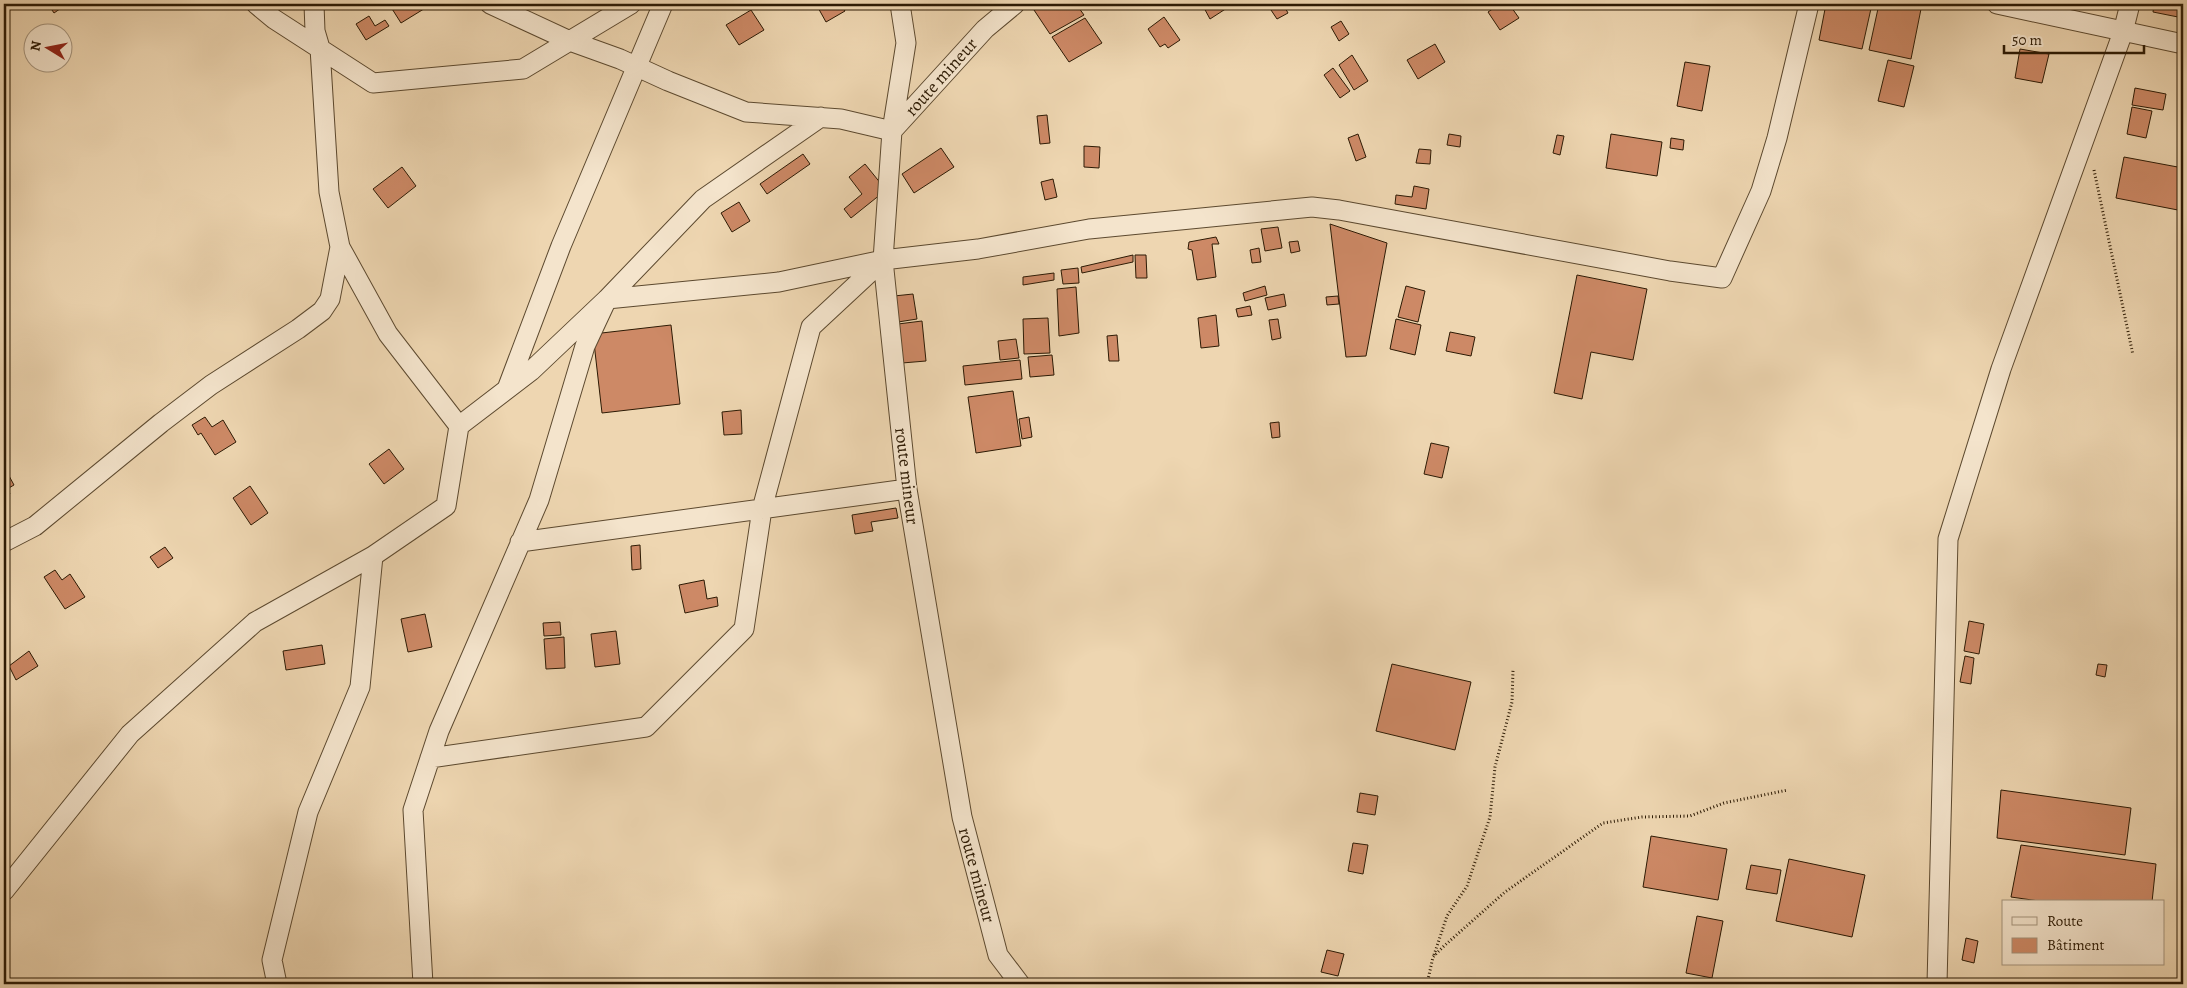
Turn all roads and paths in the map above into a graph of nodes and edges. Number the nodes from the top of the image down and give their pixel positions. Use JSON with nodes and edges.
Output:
{"nodes":[{"id":1,"x":256,"y":4,"type":"edge"},
{"id":2,"x":314,"y":4,"type":"edge"},
{"id":3,"x":490,"y":4,"type":"edge"},
{"id":4,"x":631,"y":4,"type":"edge"},
{"id":5,"x":663,"y":4,"type":"edge"},
{"id":6,"x":900,"y":4,"type":"edge"},
{"id":7,"x":1016,"y":4,"type":"edge"},
{"id":8,"x":1808,"y":4,"type":"edge"},
{"id":9,"x":1998,"y":4,"type":"edge"},
{"id":10,"x":2130,"y":4,"type":"edge"},
{"id":11,"x":2122,"y":32,"type":"junction"},
{"id":12,"x":570,"y":41,"type":"junction"},
{"id":13,"x":2183,"y":44,"type":"edge"},
{"id":14,"x":320,"y":48,"type":"junction"},
{"id":15,"x":637,"y":66,"type":"junction"},
{"id":16,"x":821,"y":117,"type":"junction"},
{"id":17,"x":892,"y":130,"type":"junction"},
{"id":18,"x":2095,"y":164,"type":"dead end"},
{"id":19,"x":340,"y":247,"type":"junction"},
{"id":20,"x":883,"y":260,"type":"junction"},
{"id":21,"x":607,"y":299,"type":"junction"},
{"id":22,"x":2133,"y":355,"type":"dead end"},
{"id":23,"x":506,"y":390,"type":"junction"},
{"id":24,"x":460,"y":426,"type":"junction"},
{"id":25,"x":907,"y":489,"type":"junction"},
{"id":26,"x":762,"y":509,"type":"junction"},
{"id":27,"x":4,"y":542,"type":"edge"},
{"id":28,"x":520,"y":542,"type":"junction"},
{"id":29,"x":373,"y":556,"type":"junction"},
{"id":30,"x":1513,"y":670,"type":"dead end"},
{"id":31,"x":430,"y":758,"type":"junction"},
{"id":32,"x":1788,"y":790,"type":"dead end"},
{"id":33,"x":4,"y":891,"type":"edge"},
{"id":34,"x":1433,"y":957,"type":"junction"},
{"id":35,"x":277,"y":984,"type":"edge"},
{"id":36,"x":423,"y":984,"type":"edge"},
{"id":37,"x":1020,"y":984,"type":"edge"},
{"id":38,"x":1426,"y":984,"type":"edge"},
{"id":39,"x":1936,"y":984,"type":"edge"}],
"edges":[{"from":1,"to":14,"type":"street"},
{"from":2,"to":14,"type":"street"},
{"from":3,"to":12,"type":"street"},
{"from":4,"to":12,"type":"street"},
{"from":5,"to":15,"type":"street"},
{"from":6,"to":17,"type":"street"},
{"from":7,"to":17,"type":"street","name":"route mineur"},
{"from":8,"to":20,"type":"street"},
{"from":9,"to":11,"type":"street"},
{"from":10,"to":11,"type":"street"},
{"from":11,"to":13,"type":"street"},
{"from":11,"to":39,"type":"street"},
{"from":12,"to":14,"type":"street"},
{"from":12,"to":15,"type":"street"},
{"from":14,"to":19,"type":"street"},
{"from":15,"to":16,"type":"street"},
{"from":15,"to":23,"type":"street"},
{"from":16,"to":17,"type":"street"},
{"from":16,"to":21,"type":"street"},
{"from":17,"to":20,"type":"street","name":"route mineur"},
{"from":18,"to":22,"type":"path"},
{"from":19,"to":24,"type":"street"},
{"from":19,"to":27,"type":"street"},
{"from":20,"to":21,"type":"street"},
{"from":20,"to":25,"type":"street","name":"route mineur"},
{"from":20,"to":26,"type":"street"},
{"from":21,"to":23,"type":"street"},
{"from":21,"to":28,"type":"street"},
{"from":23,"to":24,"type":"street"},
{"from":24,"to":29,"type":"street"},
{"from":25,"to":26,"type":"street"},
{"from":25,"to":37,"type":"street","name":"route mineur"},
{"from":26,"to":28,"type":"street"},
{"from":26,"to":31,"type":"street"},
{"from":28,"to":31,"type":"street"},
{"from":29,"to":33,"type":"street"},
{"from":29,"to":35,"type":"street"},
{"from":30,"to":34,"type":"path"},
{"from":31,"to":36,"type":"street"},
{"from":32,"to":34,"type":"path"},
{"from":34,"to":38,"type":"path"}]}
